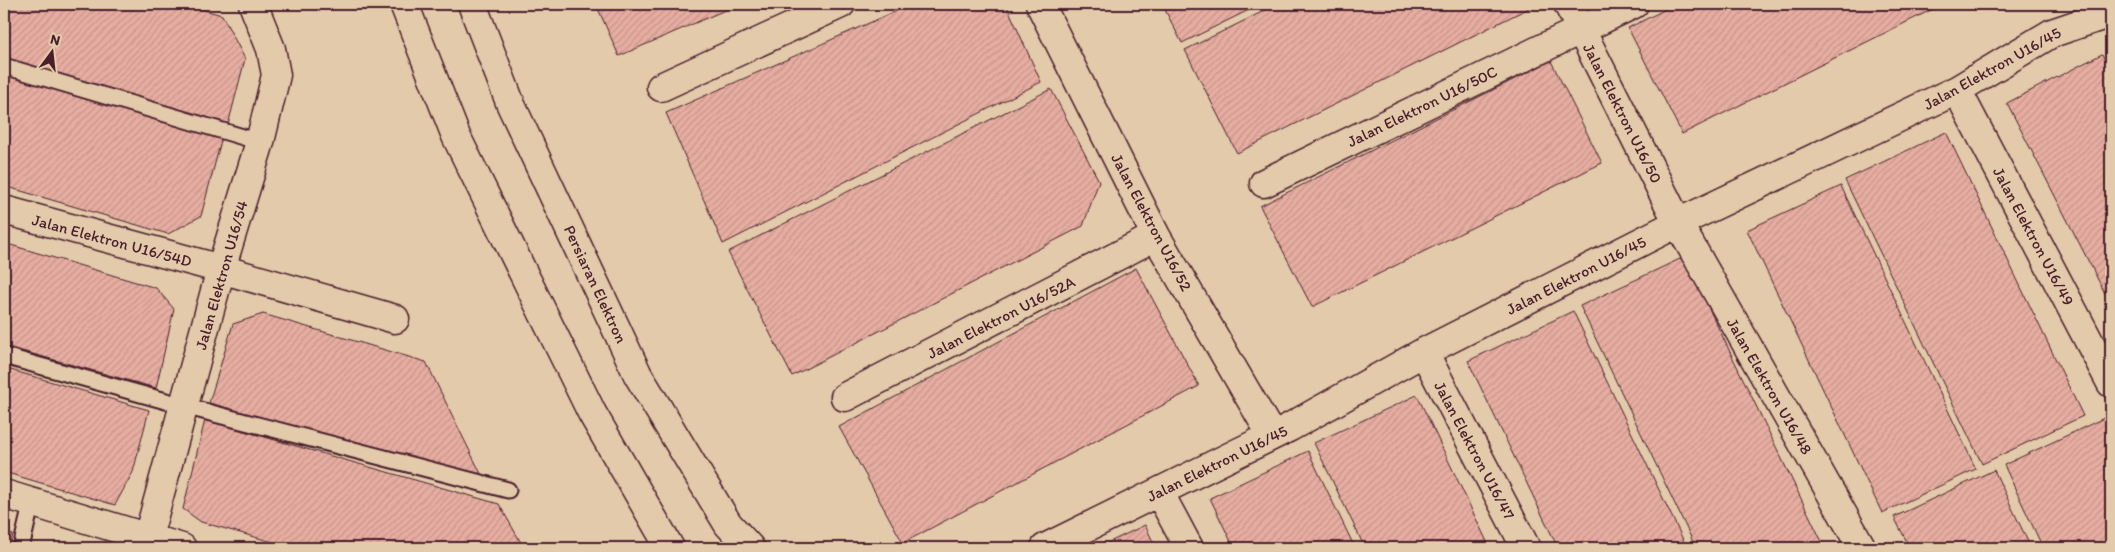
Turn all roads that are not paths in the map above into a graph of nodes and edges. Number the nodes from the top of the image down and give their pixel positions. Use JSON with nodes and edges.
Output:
{"nodes":[{"id":1,"x":253,"y":4,"type":"edge"},
{"id":2,"x":404,"y":4,"type":"edge"},
{"id":3,"x":472,"y":4,"type":"edge"},
{"id":4,"x":841,"y":4,"type":"edge"},
{"id":5,"x":1040,"y":4,"type":"edge"},
{"id":6,"x":1568,"y":4,"type":"edge"},
{"id":7,"x":1634,"y":4,"type":"edge"},
{"id":8,"x":2111,"y":13,"type":"edge"},
{"id":9,"x":1581,"y":30,"type":"junction"},
{"id":10,"x":4,"y":66,"type":"edge"},
{"id":11,"x":661,"y":87,"type":"dead end"},
{"id":12,"x":1957,"y":90,"type":"junction"},
{"id":13,"x":260,"y":142,"type":"junction"},
{"id":14,"x":1264,"y":183,"type":"dead end"},
{"id":15,"x":4,"y":210,"type":"edge"},
{"id":16,"x":1678,"y":223,"type":"junction"},
{"id":17,"x":1156,"y":236,"type":"junction"},
{"id":18,"x":221,"y":269,"type":"junction"},
{"id":19,"x":395,"y":319,"type":"dead end"},
{"id":20,"x":1424,"y":352,"type":"junction"},
{"id":21,"x":4,"y":356,"type":"edge"},
{"id":22,"x":2111,"y":383,"type":"edge"},
{"id":23,"x":845,"y":397,"type":"dead end"},
{"id":24,"x":184,"y":406,"type":"junction"},
{"id":25,"x":1272,"y":436,"type":"junction"},
{"id":26,"x":508,"y":490,"type":"dead end"},
{"id":27,"x":1159,"y":492,"type":"junction"},
{"id":28,"x":4,"y":494,"type":"edge"},
{"id":29,"x":32,"y":501,"type":"junction"},
{"id":30,"x":147,"y":543,"type":"edge"},
{"id":31,"x":21,"y":548,"type":"edge"},
{"id":32,"x":182,"y":548,"type":"edge"},
{"id":33,"x":670,"y":548,"type":"edge"},
{"id":34,"x":750,"y":548,"type":"edge"},
{"id":35,"x":1045,"y":548,"type":"edge"},
{"id":36,"x":1188,"y":548,"type":"edge"},
{"id":37,"x":1526,"y":548,"type":"edge"},
{"id":38,"x":1862,"y":548,"type":"edge"}],
"edges":[{"from":1,"to":13,"type":"street","name":"Jalan Elektron U16/54"},
{"from":2,"to":33,"type":"street"},
{"from":3,"to":34,"type":"street","name":"Persiaran Elektron"},
{"from":4,"to":11,"type":"street"},
{"from":5,"to":17,"type":"street","name":"Jalan Elektron U16/52"},
{"from":6,"to":9,"type":"street","name":"Jalan Elektron U16/50"},
{"from":7,"to":9,"type":"street","name":"Jalan Elektron U16/50C"},
{"from":8,"to":12,"type":"street","name":"Jalan Elektron U16/45"},
{"from":9,"to":14,"type":"street","name":"Jalan Elektron U16/50C"},
{"from":9,"to":16,"type":"street","name":"Jalan Elektron U16/50"},
{"from":10,"to":13,"type":"lane"},
{"from":12,"to":16,"type":"street","name":"Jalan Elektron U16/45"},
{"from":12,"to":22,"type":"street","name":"Jalan Elektron U16/49"},
{"from":13,"to":18,"type":"street","name":"Jalan Elektron U16/54"},
{"from":15,"to":18,"type":"street","name":"Jalan Elektron U16/54D"},
{"from":16,"to":20,"type":"street","name":"Jalan Elektron U16/45"},
{"from":16,"to":38,"type":"street","name":"Jalan Elektron U16/48"},
{"from":17,"to":23,"type":"street","name":"Jalan Elektron U16/52A"},
{"from":17,"to":25,"type":"street","name":"Jalan Elektron U16/52"},
{"from":18,"to":19,"type":"street","name":"Jalan Elektron U16/54D"},
{"from":18,"to":24,"type":"street","name":"Jalan Elektron U16/54"},
{"from":20,"to":25,"type":"street","name":"Jalan Elektron U16/45"},
{"from":20,"to":37,"type":"street","name":"Jalan Elektron U16/47"},
{"from":21,"to":24,"type":"lane"},
{"from":24,"to":26,"type":"lane"},
{"from":24,"to":30,"type":"street","name":"Jalan Elektron U16/54"},
{"from":25,"to":27,"type":"street","name":"Jalan Elektron U16/45"},
{"from":27,"to":35,"type":"street","name":"Jalan Elektron U16/45"},
{"from":27,"to":36,"type":"street"},
{"from":28,"to":29,"type":"street"},
{"from":29,"to":30,"type":"street"},
{"from":29,"to":31,"type":"lane"},
{"from":30,"to":32,"type":"street"}]}
